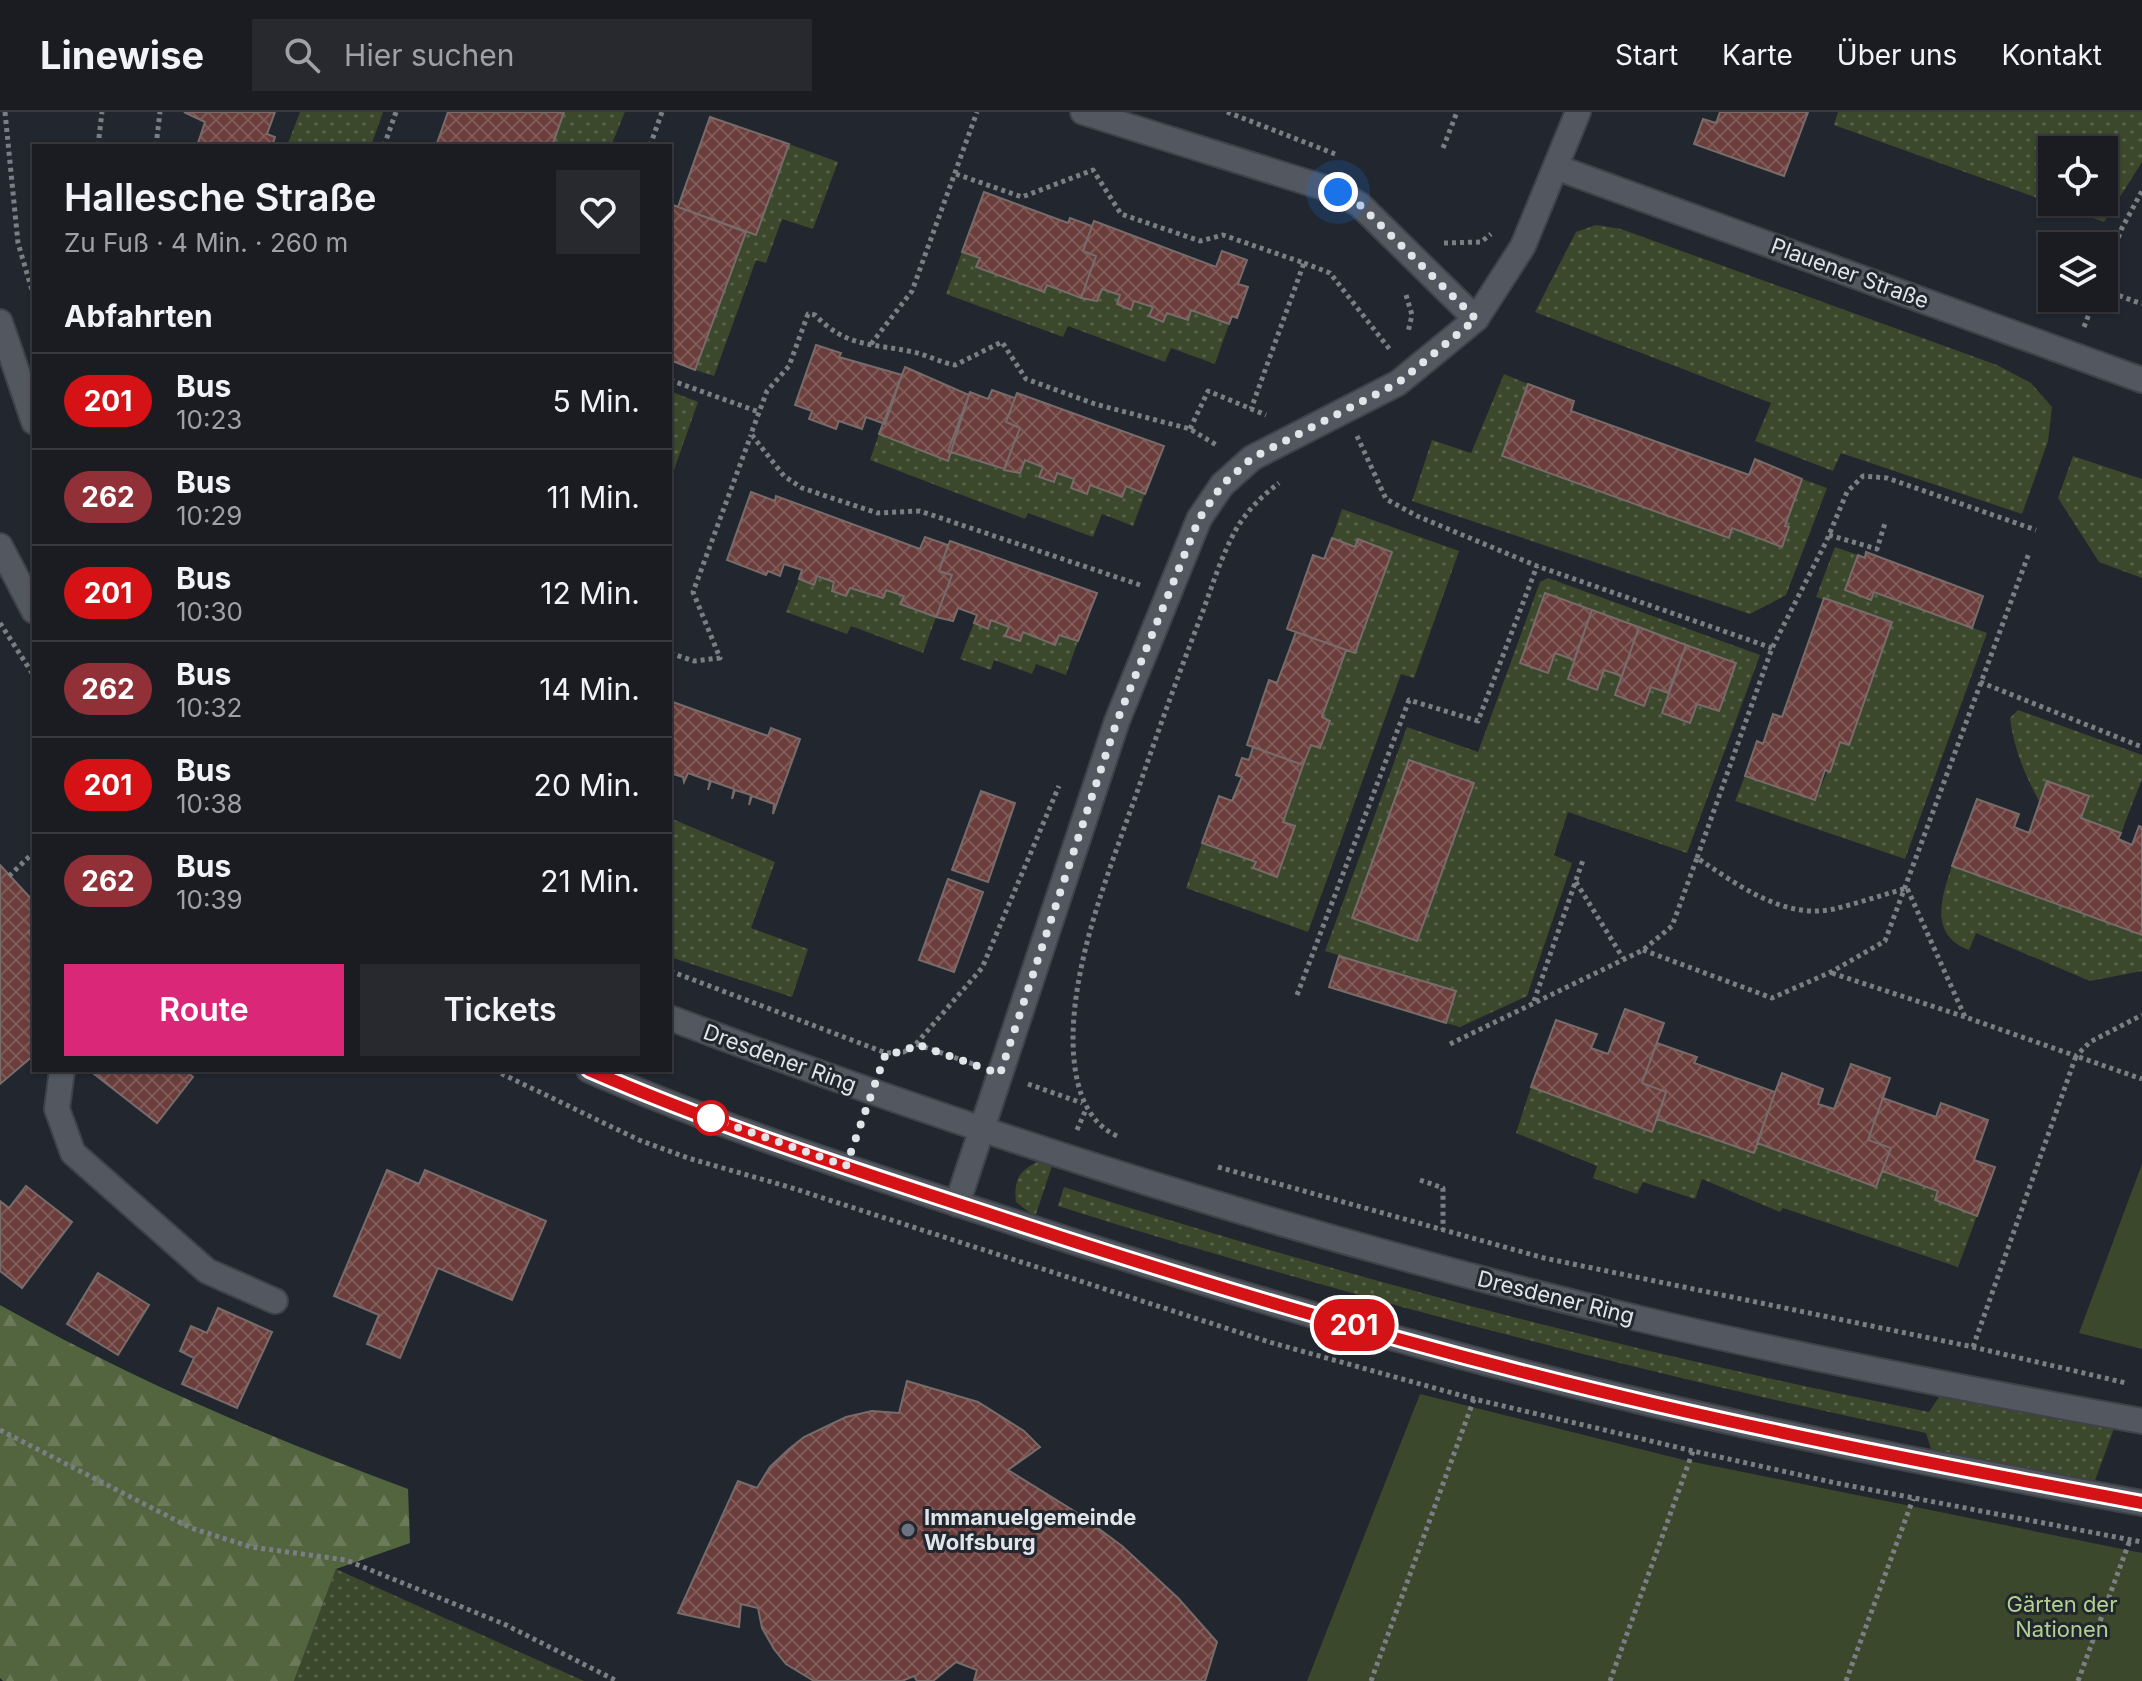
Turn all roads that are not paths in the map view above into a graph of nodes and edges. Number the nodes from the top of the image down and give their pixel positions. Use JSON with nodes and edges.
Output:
{"nodes":[{"id":1,"x":1083,"y":112,"type":"edge"},
{"id":2,"x":1578,"y":112,"type":"edge"},
{"id":3,"x":1558,"y":168,"type":"junction"},
{"id":4,"x":1476,"y":319,"type":"junction"},
{"id":5,"x":0,"y":322,"type":"edge"},
{"id":6,"x":2142,"y":380,"type":"edge"},
{"id":7,"x":32,"y":416,"type":"edge"},
{"id":8,"x":0,"y":546,"type":"edge"},
{"id":9,"x":32,"y":607,"type":"edge"},
{"id":10,"x":672,"y":1019,"type":"edge"},
{"id":11,"x":62,"y":1072,"type":"edge"},
{"id":12,"x":594,"y":1072,"type":"edge"},
{"id":13,"x":982,"y":1126,"type":"junction"},
{"id":14,"x":957,"y":1204,"type":"junction"},
{"id":15,"x":275,"y":1301,"type":"dead end"},
{"id":16,"x":2142,"y":1421,"type":"edge"},
{"id":17,"x":2142,"y":1503,"type":"edge"}],
"edges":[{"from":1,"to":4,"type":"street"},
{"from":2,"to":3,"type":"street"},
{"from":3,"to":4,"type":"street"},
{"from":3,"to":6,"type":"street","name":"Plauener Straße"},
{"from":4,"to":13,"type":"street"},
{"from":5,"to":7,"type":"street"},
{"from":8,"to":9,"type":"street"},
{"from":10,"to":13,"type":"street","name":"Dresdener Ring"},
{"from":11,"to":15,"type":"street"},
{"from":12,"to":14,"type":"street"},
{"from":13,"to":14,"type":"street"},
{"from":13,"to":16,"type":"street","name":"Dresdener Ring"},
{"from":14,"to":17,"type":"street"}]}
